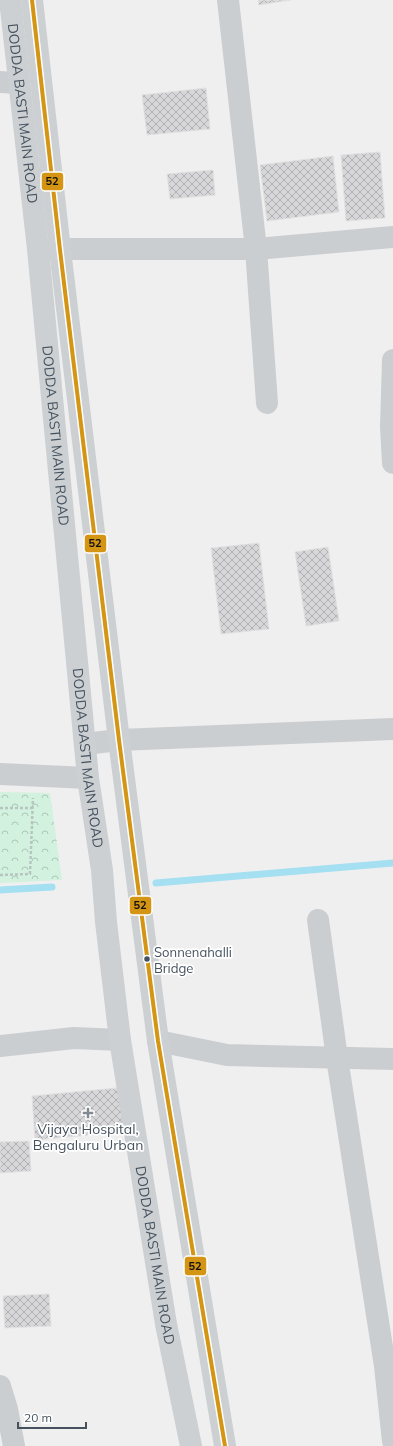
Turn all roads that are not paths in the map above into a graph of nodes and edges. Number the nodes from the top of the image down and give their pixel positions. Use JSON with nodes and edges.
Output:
{"nodes":[{"id":1,"x":10,"y":0,"type":"edge"},
{"id":2,"x":32,"y":0,"type":"edge"},
{"id":3,"x":228,"y":0,"type":"edge"},
{"id":4,"x":9,"y":82,"type":"edge"},
{"id":5,"x":393,"y":238,"type":"edge"},
{"id":6,"x":38,"y":249,"type":"junction"},
{"id":7,"x":256,"y":249,"type":"junction"},
{"id":8,"x":60,"y":250,"type":"junction"},
{"id":9,"x":393,"y":360,"type":"edge"},
{"id":10,"x":267,"y":403,"type":"dead end"},
{"id":11,"x":392,"y":427,"type":"edge"},
{"id":12,"x":393,"y":463,"type":"edge"},
{"id":13,"x":393,"y":729,"type":"edge"},
{"id":14,"x":119,"y":740,"type":"junction"},
{"id":15,"x":85,"y":744,"type":"junction"},
{"id":16,"x":0,"y":774,"type":"edge"},
{"id":17,"x":88,"y":778,"type":"junction"},
{"id":18,"x":318,"y":920,"type":"dead end"},
{"id":19,"x":120,"y":1040,"type":"junction"},
{"id":20,"x":158,"y":1041,"type":"junction"},
{"id":21,"x":0,"y":1046,"type":"edge"},
{"id":22,"x":338,"y":1058,"type":"junction"},
{"id":23,"x":393,"y":1059,"type":"edge"},
{"id":24,"x":389,"y":1367,"type":"edge"},
{"id":25,"x":0,"y":1386,"type":"edge"},
{"id":26,"x":393,"y":1441,"type":"edge"},
{"id":27,"x":14,"y":1446,"type":"edge"},
{"id":28,"x":191,"y":1446,"type":"edge"},
{"id":29,"x":225,"y":1446,"type":"edge"}],
"edges":[{"from":1,"to":4,"type":"street","name":"DODDA BASTI MAIN ROAD"},
{"from":2,"to":8,"type":"street","name":"DODDA BASTI MAIN ROAD"},
{"from":3,"to":7,"type":"street"},
{"from":4,"to":6,"type":"street","name":"DODDA BASTI MAIN ROAD"},
{"from":5,"to":7,"type":"street"},
{"from":6,"to":8,"type":"street"},
{"from":6,"to":15,"type":"street","name":"DODDA BASTI MAIN ROAD"},
{"from":7,"to":8,"type":"street"},
{"from":7,"to":10,"type":"street"},
{"from":8,"to":14,"type":"street","name":"DODDA BASTI MAIN ROAD"},
{"from":9,"to":11,"type":"street"},
{"from":11,"to":12,"type":"street"},
{"from":13,"to":14,"type":"street"},
{"from":14,"to":15,"type":"street"},
{"from":14,"to":20,"type":"street","name":"DODDA BASTI MAIN ROAD"},
{"from":15,"to":17,"type":"street","name":"DODDA BASTI MAIN ROAD"},
{"from":16,"to":17,"type":"street"},
{"from":17,"to":19,"type":"street","name":"DODDA BASTI MAIN ROAD"},
{"from":18,"to":22,"type":"street"},
{"from":19,"to":21,"type":"street"},
{"from":19,"to":28,"type":"street","name":"DODDA BASTI MAIN ROAD"},
{"from":20,"to":22,"type":"street"},
{"from":20,"to":29,"type":"street","name":"DODDA BASTI MAIN ROAD"},
{"from":22,"to":23,"type":"street"},
{"from":22,"to":24,"type":"street"},
{"from":24,"to":26,"type":"street"},
{"from":25,"to":27,"type":"street"}]}
